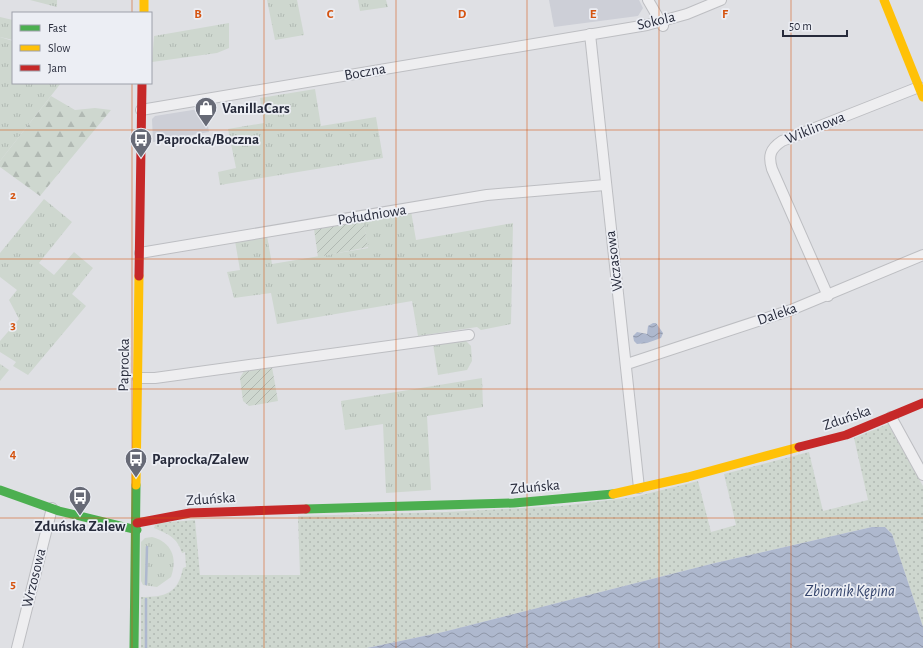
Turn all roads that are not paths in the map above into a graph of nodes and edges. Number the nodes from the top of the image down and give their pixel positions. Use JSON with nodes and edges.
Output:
{"nodes":[{"id":1,"x":144,"y":0,"type":"edge"},
{"id":2,"x":648,"y":0,"type":"edge"},
{"id":3,"x":721,"y":0,"type":"edge"},
{"id":4,"x":884,"y":0,"type":"edge"},
{"id":5,"x":144,"y":12,"type":"edge"},
{"id":6,"x":662,"y":24,"type":"junction"},
{"id":7,"x":590,"y":34,"type":"junction"},
{"id":8,"x":920,"y":82,"type":"edge"},
{"id":9,"x":142,"y":84,"type":"edge"},
{"id":10,"x":923,"y":97,"type":"edge"},
{"id":11,"x":141,"y":110,"type":"junction"},
{"id":12,"x":605,"y":185,"type":"junction"},
{"id":13,"x":140,"y":253,"type":"junction"},
{"id":14,"x":923,"y":255,"type":"edge"},
{"id":15,"x":828,"y":296,"type":"junction"},
{"id":16,"x":469,"y":335,"type":"dead end"},
{"id":17,"x":627,"y":364,"type":"junction"},
{"id":18,"x":138,"y":378,"type":"junction"},
{"id":19,"x":923,"y":403,"type":"edge"},
{"id":20,"x":891,"y":417,"type":"junction"},
{"id":21,"x":923,"y":475,"type":"edge"},
{"id":22,"x":639,"y":488,"type":"junction"},
{"id":23,"x":0,"y":490,"type":"edge"},
{"id":24,"x":52,"y":508,"type":"junction"},
{"id":25,"x":137,"y":527,"type":"junction"},
{"id":26,"x":17,"y":648,"type":"edge"},
{"id":27,"x":134,"y":648,"type":"edge"}],
"edges":[{"from":1,"to":5,"type":"street"},
{"from":2,"to":6,"type":"street"},
{"from":3,"to":6,"type":"street","name":"Sokola"},
{"from":4,"to":8,"type":"street"},
{"from":6,"to":7,"type":"street","name":"Sokola"},
{"from":7,"to":11,"type":"street","name":"Boczna"},
{"from":7,"to":12,"type":"street","name":"Wczasowa"},
{"from":8,"to":10,"type":"street"},
{"from":8,"to":15,"type":"street","name":"Wiklinowa"},
{"from":9,"to":11,"type":"street","name":"Paprocka"},
{"from":11,"to":13,"type":"street","name":"Paprocka"},
{"from":12,"to":13,"type":"street","name":"Południowa"},
{"from":12,"to":17,"type":"street","name":"Wczasowa"},
{"from":13,"to":18,"type":"street","name":"Paprocka"},
{"from":14,"to":15,"type":"street","name":"Daleka"},
{"from":15,"to":17,"type":"street","name":"Daleka"},
{"from":16,"to":18,"type":"street"},
{"from":17,"to":22,"type":"street","name":"Wczasowa"},
{"from":18,"to":25,"type":"street","name":"Paprocka"},
{"from":19,"to":20,"type":"street","name":"Zduńska"},
{"from":20,"to":21,"type":"street"},
{"from":20,"to":22,"type":"street","name":"Zduńska"},
{"from":22,"to":25,"type":"street","name":"Zduńska"},
{"from":23,"to":24,"type":"street","name":"Zduńska"},
{"from":24,"to":25,"type":"street","name":"Zduńska"},
{"from":24,"to":26,"type":"street","name":"Wrzosowa"},
{"from":25,"to":27,"type":"street","name":"Paprocka"}]}
